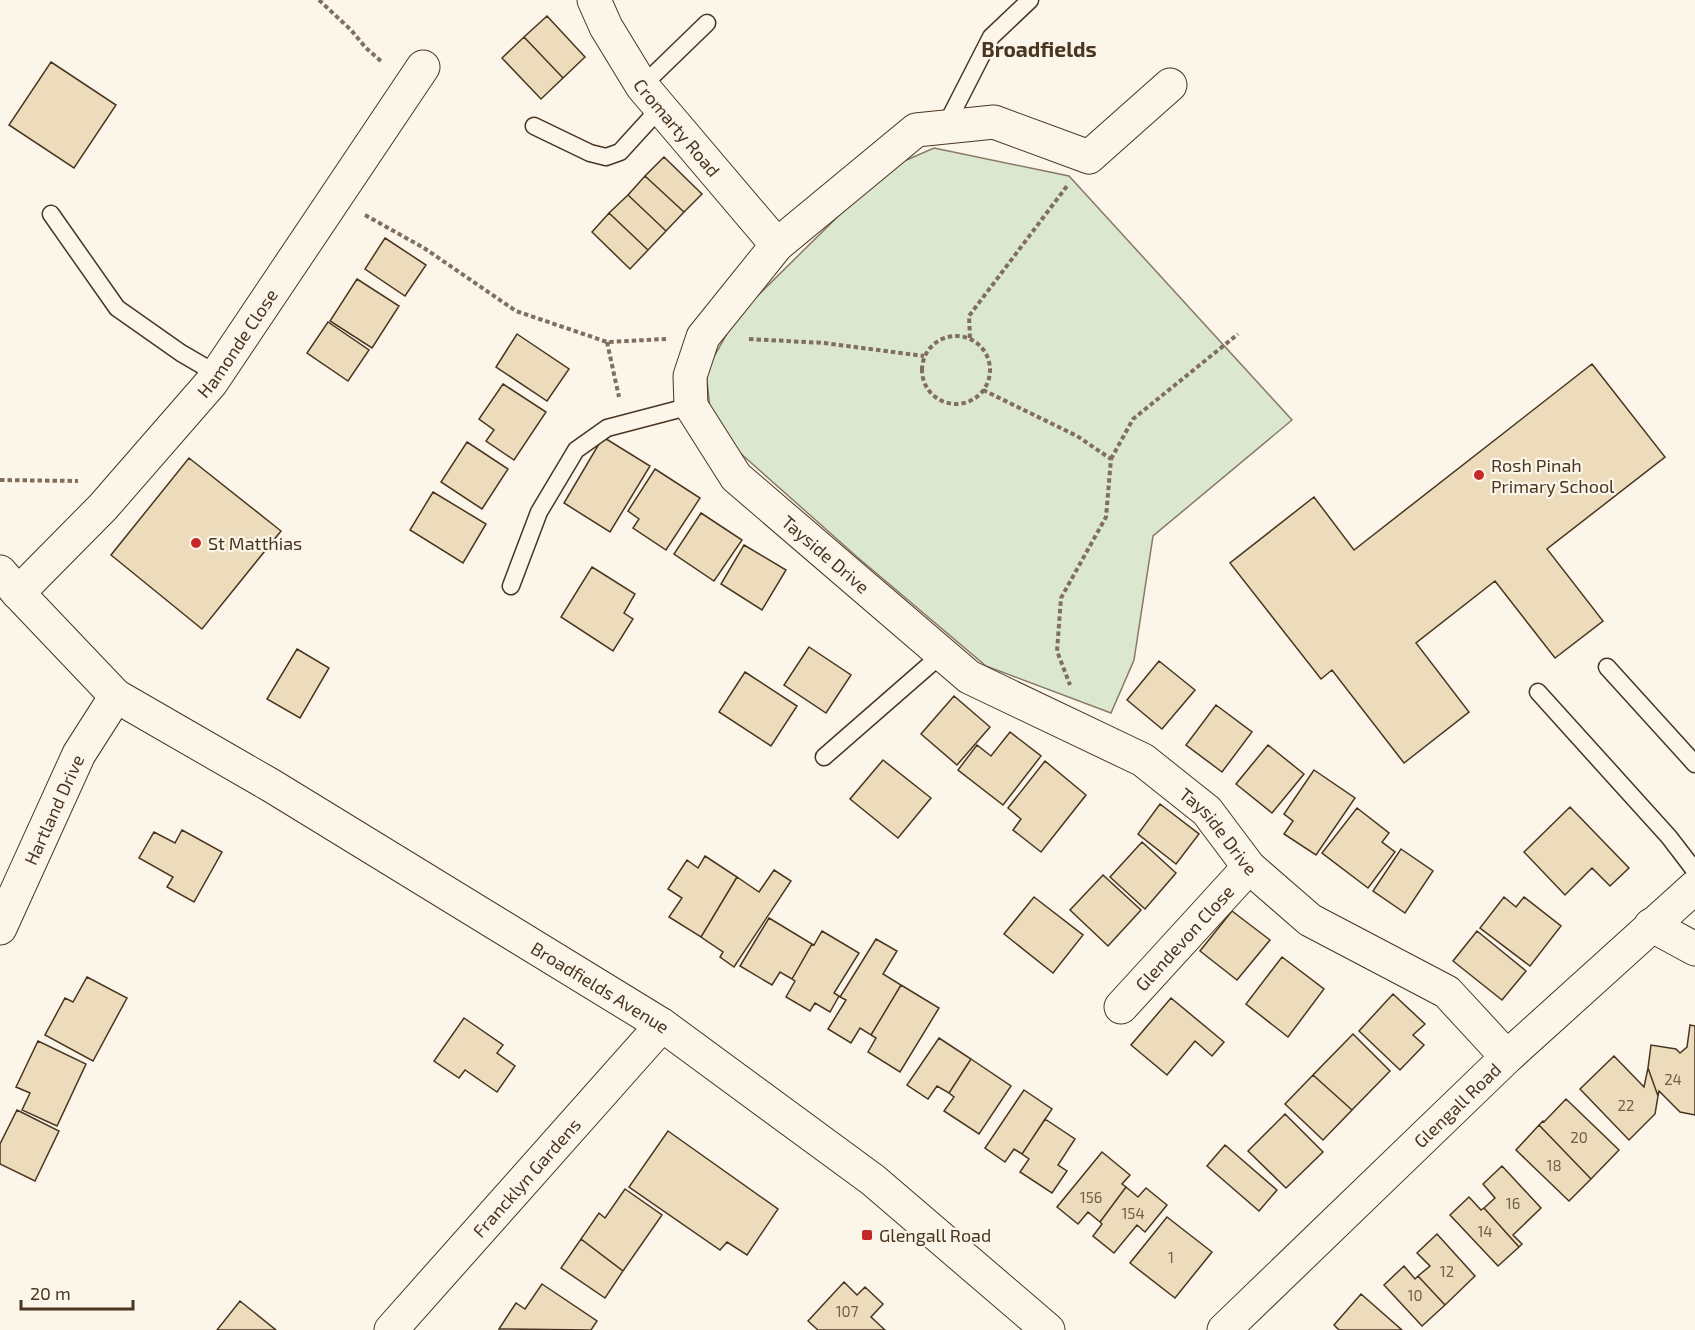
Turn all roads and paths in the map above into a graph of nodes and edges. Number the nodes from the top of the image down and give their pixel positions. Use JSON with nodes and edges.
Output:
{"nodes":[{"id":1,"x":319,"y":0,"type":"edge"},
{"id":2,"x":594,"y":0,"type":"edge"},
{"id":3,"x":1030,"y":0,"type":"edge"},
{"id":4,"x":707,"y":23,"type":"dead end"},
{"id":5,"x":416,"y":77,"type":"joint"},
{"id":6,"x":1170,"y":85,"type":"dead end"},
{"id":7,"x":652,"y":96,"type":"junction"},
{"id":8,"x":534,"y":126,"type":"dead end"},
{"id":9,"x":945,"y":127,"type":"junction"},
{"id":10,"x":1089,"y":157,"type":"junction"},
{"id":11,"x":336,"y":198,"type":"junction"},
{"id":12,"x":51,"y":214,"type":"dead end"},
{"id":13,"x":777,"y":244,"type":"junction"},
{"id":14,"x":1238,"y":334,"type":"dead end"},
{"id":15,"x":703,"y":337,"type":"junction"},
{"id":16,"x":970,"y":339,"type":"junction"},
{"id":17,"x":606,"y":342,"type":"junction"},
{"id":18,"x":924,"y":356,"type":"junction"},
{"id":19,"x":217,"y":374,"type":"junction"},
{"id":20,"x":983,"y":390,"type":"junction"},
{"id":21,"x":691,"y":406,"type":"junction"},
{"id":22,"x":625,"y":423,"type":"junction"},
{"id":23,"x":1111,"y":459,"type":"junction"},
{"id":24,"x":0,"y":480,"type":"edge"},
{"id":25,"x":116,"y":491,"type":"junction"},
{"id":26,"x":9,"y":583,"type":"edge"},
{"id":27,"x":511,"y":586,"type":"dead end"},
{"id":28,"x":942,"y":654,"type":"junction"},
{"id":29,"x":1607,"y":667,"type":"dead end"},
{"id":30,"x":1538,"y":692,"type":"dead end"},
{"id":31,"x":116,"y":696,"type":"junction"},
{"id":32,"x":1088,"y":733,"type":"junction"},
{"id":33,"x":824,"y":758,"type":"dead end"},
{"id":34,"x":1695,"y":764,"type":"edge"},
{"id":35,"x":1249,"y":867,"type":"junction"},
{"id":36,"x":1695,"y":871,"type":"edge"},
{"id":37,"x":1695,"y":887,"type":"edge"},
{"id":38,"x":1651,"y":925,"type":"junction"},
{"id":39,"x":0,"y":928,"type":"edge"},
{"id":40,"x":1695,"y":949,"type":"edge"},
{"id":41,"x":1121,"y":1007,"type":"dead end"},
{"id":42,"x":662,"y":1025,"type":"junction"},
{"id":43,"x":1507,"y":1057,"type":"junction"},
{"id":44,"x":1040,"y":1327,"type":"edge"},
{"id":45,"x":391,"y":1330,"type":"edge"},
{"id":46,"x":1224,"y":1330,"type":"edge"}],
"edges":[{"from":1,"to":5,"type":"path"},
{"from":2,"to":7,"type":"street","name":"Cromarty Road"},
{"from":3,"to":9,"type":"lane"},
{"from":4,"to":7,"type":"lane"},
{"from":5,"to":11,"type":"street","name":"Hamonde Close"},
{"from":6,"to":10,"type":"street"},
{"from":7,"to":8,"type":"lane"},
{"from":7,"to":13,"type":"street","name":"Cromarty Road"},
{"from":9,"to":10,"type":"street"},
{"from":9,"to":13,"type":"street"},
{"from":10,"to":16,"type":"path"},
{"from":11,"to":17,"type":"path"},
{"from":11,"to":19,"type":"street","name":"Hamonde Close"},
{"from":12,"to":19,"type":"lane"},
{"from":13,"to":15,"type":"street"},
{"from":14,"to":23,"type":"path"},
{"from":15,"to":17,"type":"path"},
{"from":15,"to":18,"type":"path"},
{"from":15,"to":21,"type":"street"},
{"from":16,"to":18,"type":"path"},
{"from":16,"to":20,"type":"path"},
{"from":17,"to":22,"type":"path"},
{"from":18,"to":20,"type":"path"},
{"from":19,"to":25,"type":"street","name":"Hamonde Close"},
{"from":20,"to":23,"type":"path"},
{"from":21,"to":22,"type":"lane"},
{"from":21,"to":28,"type":"street","name":"Tayside Drive"},
{"from":22,"to":27,"type":"lane"},
{"from":23,"to":32,"type":"path"},
{"from":24,"to":25,"type":"path"},
{"from":25,"to":26,"type":"street","name":"Hamonde Close"},
{"from":26,"to":31,"type":"street","name":"Broadfields Avenue"},
{"from":28,"to":32,"type":"street","name":"Tayside Drive"},
{"from":28,"to":33,"type":"lane"},
{"from":29,"to":34,"type":"lane"},
{"from":30,"to":36,"type":"lane"},
{"from":31,"to":39,"type":"street","name":"Hartland Drive"},
{"from":31,"to":42,"type":"street","name":"Broadfields Avenue"},
{"from":32,"to":35,"type":"street","name":"Tayside Drive"},
{"from":35,"to":41,"type":"street","name":"Glendevon Close"},
{"from":35,"to":43,"type":"street","name":"Tayside Drive"},
{"from":37,"to":38,"type":"street","name":"Glengall Road"},
{"from":38,"to":40,"type":"street"},
{"from":38,"to":43,"type":"street","name":"Glengall Road"},
{"from":42,"to":44,"type":"street","name":"Broadfields Avenue"},
{"from":42,"to":45,"type":"street","name":"Francklyn Gardens"},
{"from":43,"to":46,"type":"street","name":"Glengall Road"}]}
